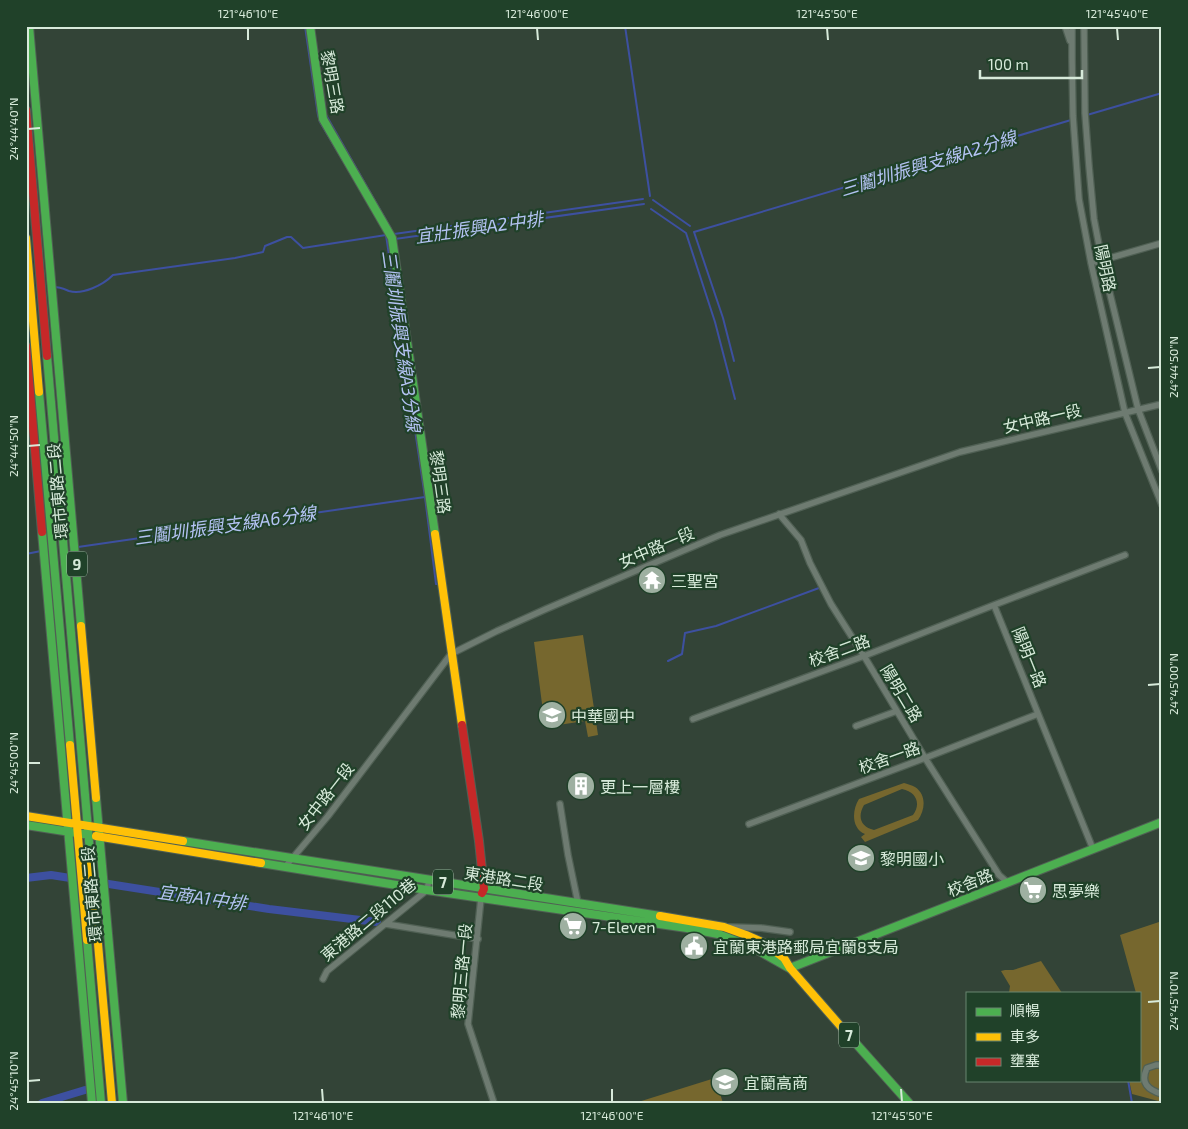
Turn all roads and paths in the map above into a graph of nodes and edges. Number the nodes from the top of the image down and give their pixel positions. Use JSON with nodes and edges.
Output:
{"nodes":[{"id":1,"x":29,"y":26,"type":"edge"},
{"id":2,"x":310,"y":26,"type":"edge"},
{"id":3,"x":1065,"y":26,"type":"edge"},
{"id":4,"x":1072,"y":26,"type":"edge"},
{"id":5,"x":1084,"y":26,"type":"edge"},
{"id":6,"x":1072,"y":58,"type":"junction"},
{"id":7,"x":26,"y":110,"type":"edge"},
{"id":8,"x":26,"y":238,"type":"edge"},
{"id":9,"x":1162,"y":243,"type":"edge"},
{"id":10,"x":1099,"y":262,"type":"junction"},
{"id":11,"x":26,"y":346,"type":"edge"},
{"id":12,"x":1162,"y":404,"type":"edge"},
{"id":13,"x":1138,"y":409,"type":"junction"},
{"id":14,"x":1125,"y":413,"type":"junction"},
{"id":15,"x":1162,"y":471,"type":"edge"},
{"id":16,"x":1162,"y":505,"type":"edge"},
{"id":17,"x":779,"y":514,"type":"junction"},
{"id":18,"x":1125,"y":555,"type":"dead end"},
{"id":19,"x":994,"y":605,"type":"junction"},
{"id":20,"x":451,"y":654,"type":"junction"},
{"id":21,"x":864,"y":656,"type":"junction"},
{"id":22,"x":897,"y":711,"type":"junction"},
{"id":23,"x":1038,"y":714,"type":"junction"},
{"id":24,"x":693,"y":719,"type":"dead end"},
{"id":25,"x":856,"y":726,"type":"dead end"},
{"id":26,"x":925,"y":758,"type":"junction"},
{"id":27,"x":560,"y":804,"type":"dead end"},
{"id":28,"x":26,"y":816,"type":"edge"},
{"id":29,"x":1162,"y":822,"type":"edge"},
{"id":30,"x":68,"y":823,"type":"junction"},
{"id":31,"x":749,"y":824,"type":"dead end"},
{"id":32,"x":26,"y":825,"type":"edge"},
{"id":33,"x":83,"y":825,"type":"junction"},
{"id":34,"x":99,"y":828,"type":"junction"},
{"id":35,"x":69,"y":832,"type":"junction"},
{"id":36,"x":83,"y":835,"type":"junction"},
{"id":37,"x":100,"y":837,"type":"junction"},
{"id":38,"x":1093,"y":850,"type":"junction"},
{"id":39,"x":293,"y":858,"type":"junction"},
{"id":40,"x":285,"y":867,"type":"junction"},
{"id":41,"x":429,"y":880,"type":"junction"},
{"id":42,"x":1007,"y":882,"type":"junction"},
{"id":43,"x":484,"y":889,"type":"junction"},
{"id":44,"x":427,"y":890,"type":"junction"},
{"id":45,"x":481,"y":898,"type":"junction"},
{"id":46,"x":578,"y":903,"type":"junction"},
{"id":47,"x":386,"y":924,"type":"junction"},
{"id":48,"x":724,"y":927,"type":"junction"},
{"id":49,"x":790,"y":932,"type":"dead end"},
{"id":50,"x":478,"y":939,"type":"junction"},
{"id":51,"x":790,"y":968,"type":"junction"},
{"id":52,"x":323,"y":979,"type":"dead end"},
{"id":53,"x":120,"y":1065,"type":"junction"},
{"id":54,"x":1162,"y":1065,"type":"edge"},
{"id":55,"x":98,"y":1066,"type":"junction"},
{"id":56,"x":109,"y":1066,"type":"junction"},
{"id":57,"x":89,"y":1067,"type":"junction"},
{"id":58,"x":1162,"y":1094,"type":"edge"},
{"id":59,"x":92,"y":1103,"type":"edge"},
{"id":60,"x":101,"y":1103,"type":"edge"},
{"id":61,"x":112,"y":1103,"type":"edge"},
{"id":62,"x":123,"y":1103,"type":"edge"},
{"id":63,"x":494,"y":1103,"type":"edge"},
{"id":64,"x":909,"y":1103,"type":"edge"}],
"edges":[{"from":1,"to":34,"type":"main road","name":"環市東路二段","number":"9"},
{"from":2,"to":20,"type":"main road","name":"黎明三路"},
{"from":3,"to":6,"type":"street"},
{"from":4,"to":6,"type":"street","name":"陽明路"},
{"from":5,"to":10,"type":"street","name":"陽明路"},
{"from":6,"to":14,"type":"street","name":"陽明路"},
{"from":7,"to":33,"type":"main road","name":"環市東路二段","number":"9"},
{"from":8,"to":33,"type":"main road","name":"環市東路二段","number":"9"},
{"from":9,"to":10,"type":"street"},
{"from":10,"to":13,"type":"street","name":"陽明路"},
{"from":11,"to":30,"type":"main road","name":"環市東路二段","number":"9"},
{"from":12,"to":13,"type":"street","name":"女中路一段"},
{"from":13,"to":14,"type":"street","name":"女中路一段"},
{"from":13,"to":15,"type":"street","name":"陽明路"},
{"from":14,"to":16,"type":"street","name":"陽明路"},
{"from":14,"to":17,"type":"street","name":"女中路一段"},
{"from":17,"to":20,"type":"street","name":"女中路一段"},
{"from":17,"to":21,"type":"street","name":"陽明二路"},
{"from":18,"to":19,"type":"street"},
{"from":19,"to":21,"type":"street","name":"校舍二路"},
{"from":19,"to":23,"type":"street","name":"陽明一路"},
{"from":20,"to":39,"type":"street","name":"女中路一段"},
{"from":20,"to":43,"type":"main road","name":"黎明三路"},
{"from":21,"to":22,"type":"street","name":"陽明二路"},
{"from":21,"to":24,"type":"street","name":"校舍二路"},
{"from":22,"to":25,"type":"street"},
{"from":22,"to":26,"type":"street","name":"陽明二路"},
{"from":23,"to":26,"type":"street","name":"校舍一路"},
{"from":23,"to":38,"type":"street","name":"陽明一路"},
{"from":26,"to":31,"type":"street","name":"校舍一路"},
{"from":26,"to":42,"type":"street","name":"陽明二路"},
{"from":27,"to":46,"type":"street"},
{"from":28,"to":30,"type":"main road","number":"7"},
{"from":29,"to":38,"type":"main road","name":"校舍路"},
{"from":30,"to":33,"type":"main road","number":"7"},
{"from":30,"to":35,"type":"main road","name":"環市東路二段","number":"9"},
{"from":32,"to":35,"type":"main road","number":"7"},
{"from":33,"to":34,"type":"main road","name":"東港路二段","number":"7"},
{"from":33,"to":36,"type":"main road","name":"環市東路二段","number":"9"},
{"from":33,"to":36,"type":"main road","name":"環市東路二段","number":"9"},
{"from":34,"to":37,"type":"main road","name":"環市東路二段","number":"9"},
{"from":34,"to":39,"type":"main road","name":"東港路二段","number":"7"},
{"from":35,"to":36,"type":"main road","number":"7"},
{"from":35,"to":57,"type":"main road","name":"環市東路二段","number":"9"},
{"from":36,"to":37,"type":"main road","name":"東港路二段","number":"7"},
{"from":36,"to":55,"type":"main road","name":"環市東路二段","number":"9"},
{"from":36,"to":56,"type":"main road","name":"環市東路二段","number":"9"},
{"from":37,"to":40,"type":"main road","name":"東港路二段","number":"7"},
{"from":37,"to":53,"type":"main road","name":"環市東路二段","number":"9"},
{"from":38,"to":42,"type":"main road","name":"校舍路"},
{"from":39,"to":40,"type":"street","name":"女中路一段"},
{"from":39,"to":41,"type":"main road","name":"東港路二段","number":"7"},
{"from":40,"to":44,"type":"main road","name":"東港路二段","number":"7"},
{"from":41,"to":43,"type":"main road","name":"東港路二段","number":"7"},
{"from":41,"to":44,"type":"street","name":"東港路二段110巷"},
{"from":42,"to":51,"type":"main road","name":"校舍路"},
{"from":43,"to":45,"type":"main road","name":"黎明三路"},
{"from":43,"to":46,"type":"main road","name":"東港路二段","number":"7"},
{"from":44,"to":45,"type":"main road","name":"東港路二段","number":"7"},
{"from":44,"to":47,"type":"street","name":"東港路二段110巷"},
{"from":45,"to":50,"type":"street","name":"黎明三路一段"},
{"from":45,"to":51,"type":"main road","name":"東港路二段","number":"7"},
{"from":46,"to":48,"type":"main road","name":"東港路二段","number":"7"},
{"from":47,"to":50,"type":"street"},
{"from":47,"to":52,"type":"street","name":"東港路二段110巷"},
{"from":48,"to":49,"type":"street"},
{"from":48,"to":51,"type":"main road","name":"東港路二段","number":"7"},
{"from":50,"to":63,"type":"street","name":"黎明三路一段"},
{"from":51,"to":64,"type":"main road","name":"東港路二段","number":"7"},
{"from":53,"to":56,"type":"main road"},
{"from":53,"to":62,"type":"main road","name":"環市東路二段","number":"9"},
{"from":54,"to":58,"type":"street"},
{"from":55,"to":56,"type":"main road"},
{"from":55,"to":57,"type":"main road"},
{"from":55,"to":60,"type":"main road","name":"環市東路二段","number":"9"},
{"from":56,"to":61,"type":"main road","name":"環市東路二段","number":"9"},
{"from":57,"to":59,"type":"main road","name":"環市東路二段","number":"9"}]}
